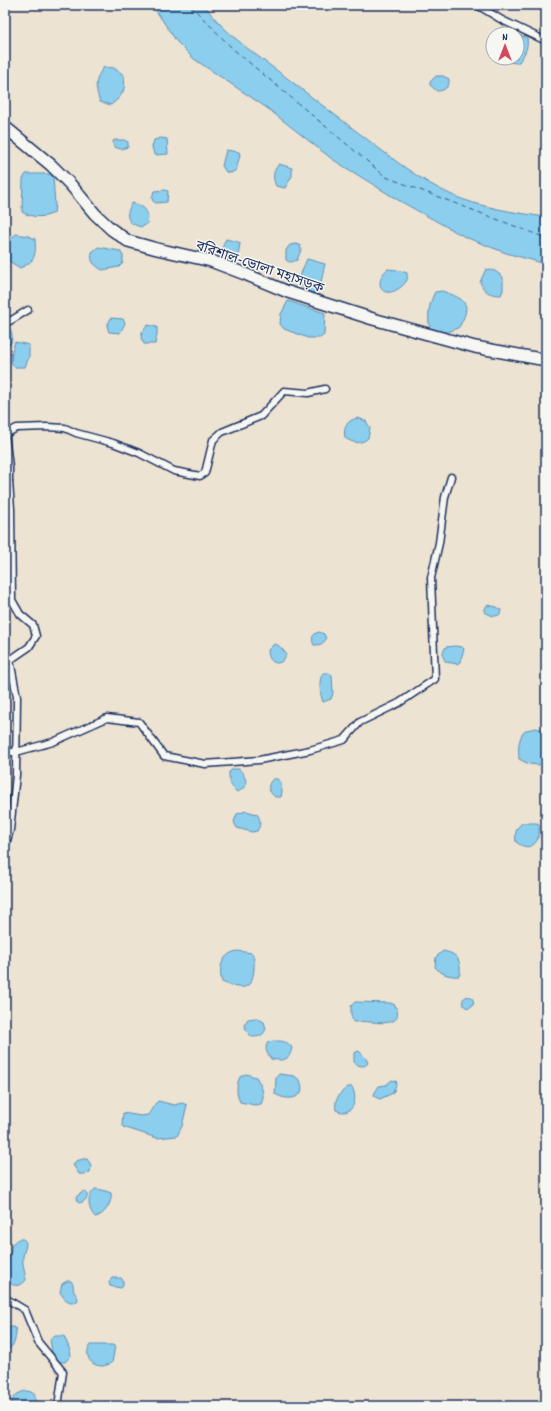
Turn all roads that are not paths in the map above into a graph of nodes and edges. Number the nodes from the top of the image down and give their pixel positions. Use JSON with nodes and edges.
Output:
{"nodes":[{"id":1,"x":477,"y":5,"type":"edge"},
{"id":2,"x":546,"y":41,"type":"edge"},
{"id":3,"x":5,"y":127,"type":"edge"},
{"id":4,"x":28,"y":310,"type":"dead end"},
{"id":5,"x":5,"y":320,"type":"edge"},
{"id":6,"x":546,"y":360,"type":"edge"},
{"id":7,"x":325,"y":389,"type":"dead end"},
{"id":8,"x":451,"y":477,"type":"dead end"},
{"id":9,"x":7,"y":482,"type":"edge"},
{"id":10,"x":5,"y":752,"type":"edge"},
{"id":11,"x":16,"y":752,"type":"junction"},
{"id":12,"x":5,"y":848,"type":"edge"},
{"id":13,"x":5,"y":1298,"type":"edge"},
{"id":14,"x":58,"y":1406,"type":"edge"}],
"edges":[{"from":1,"to":2,"type":"street"},
{"from":3,"to":6,"type":"highway","name":"বরিশাল-ভোলা মহাসড়ক"},
{"from":4,"to":5,"type":"street"},
{"from":7,"to":9,"type":"street"},
{"from":8,"to":11,"type":"street"},
{"from":9,"to":11,"type":"street"},
{"from":10,"to":11,"type":"street"},
{"from":11,"to":12,"type":"street"},
{"from":13,"to":14,"type":"street"}]}
